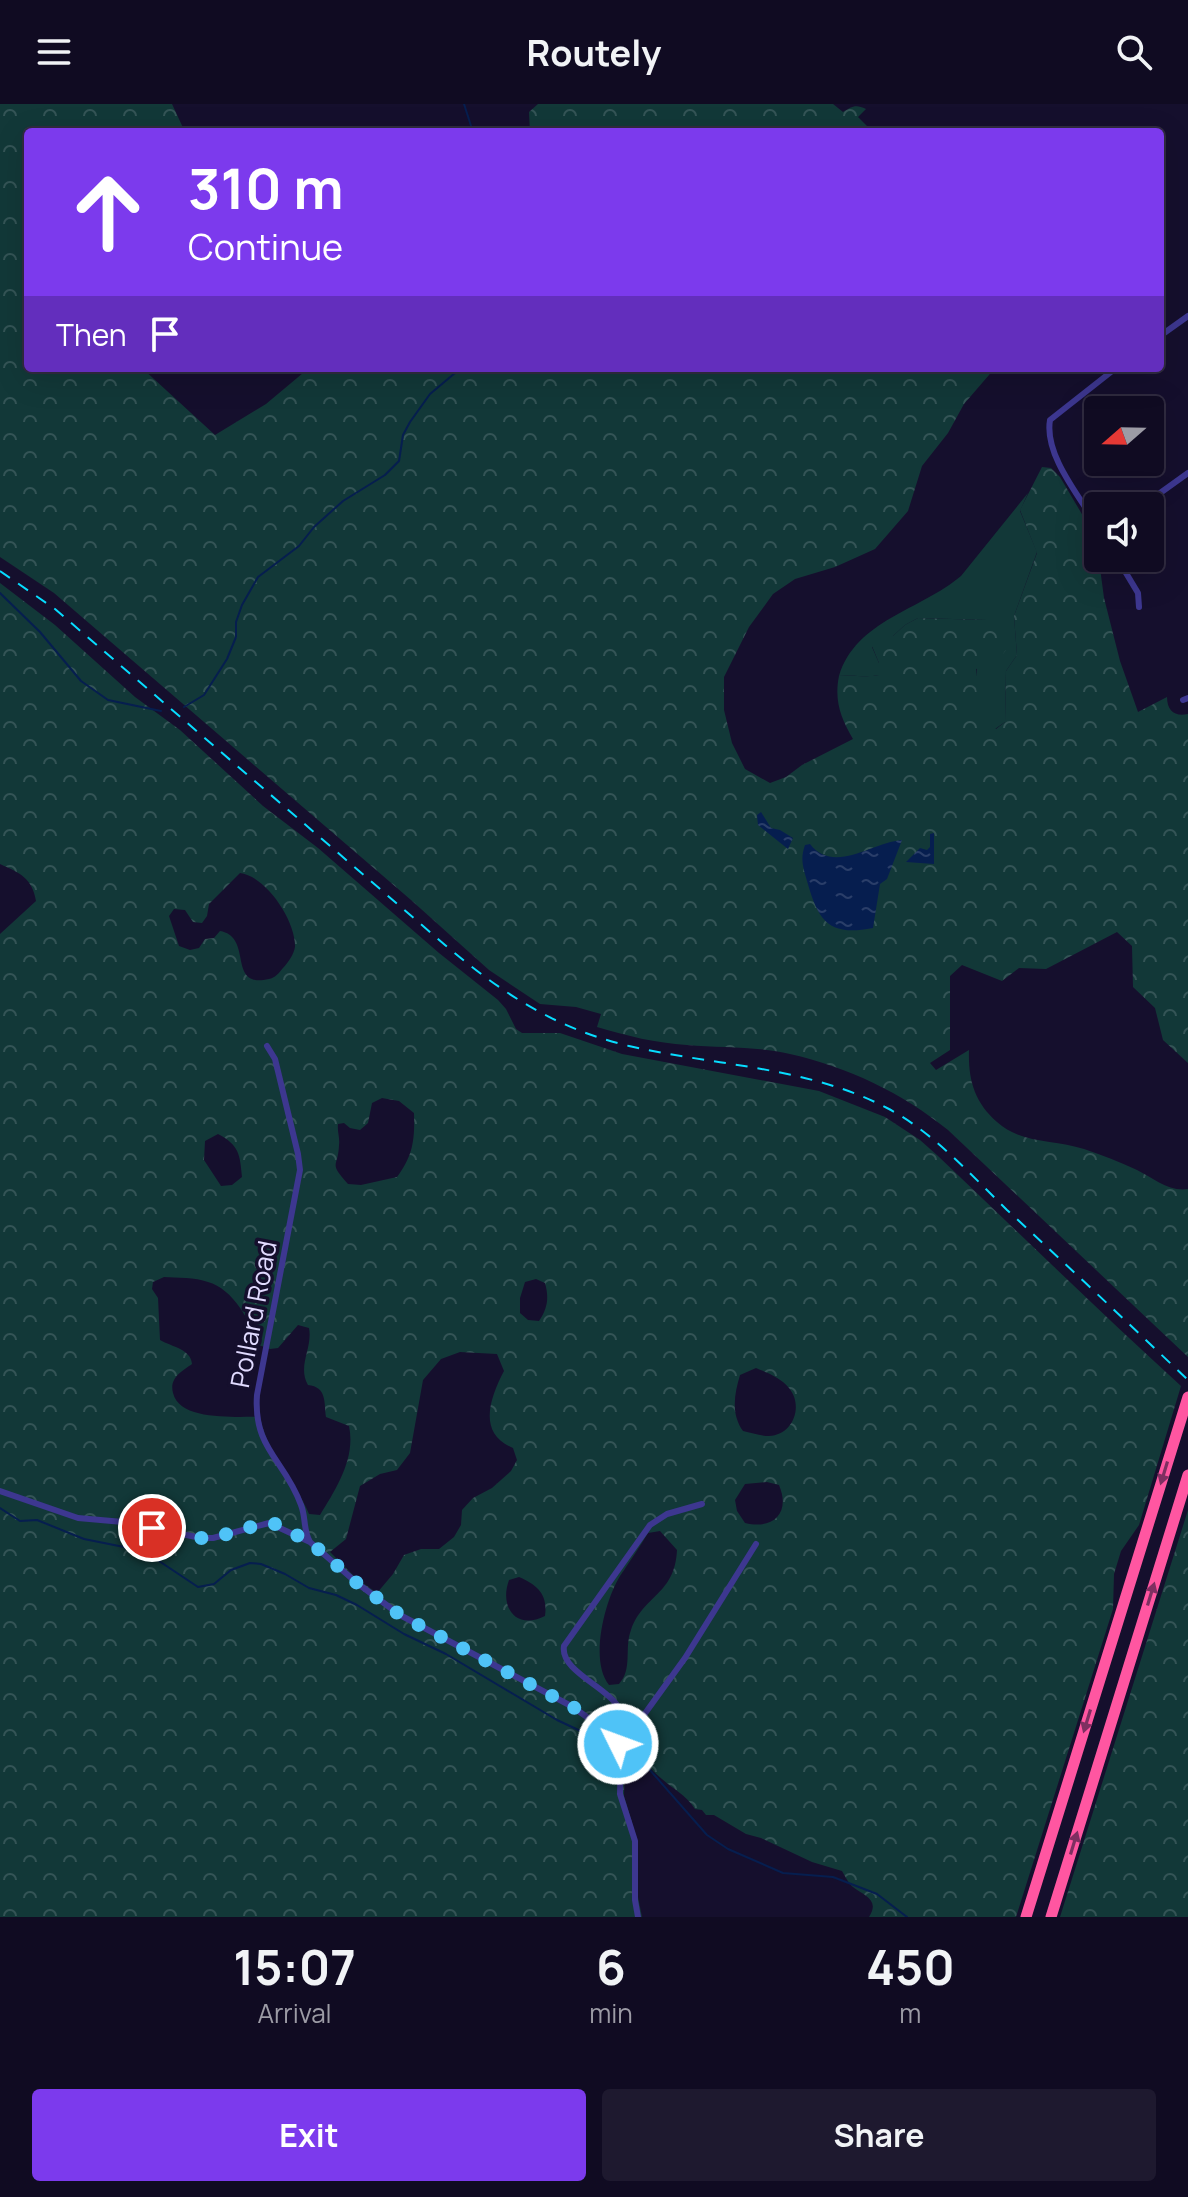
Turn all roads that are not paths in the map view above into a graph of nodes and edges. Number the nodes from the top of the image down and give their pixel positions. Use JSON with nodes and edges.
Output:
{"nodes":[{"id":1,"x":1188,"y":316,"type":"edge"},
{"id":2,"x":1164,"y":333,"type":"edge"},
{"id":3,"x":1111,"y":372,"type":"edge"},
{"id":4,"x":1188,"y":473,"type":"edge"},
{"id":5,"x":1162,"y":492,"type":"edge"},
{"id":6,"x":1084,"y":504,"type":"edge"},
{"id":7,"x":1125,"y":572,"type":"edge"},
{"id":8,"x":1139,"y":607,"type":"dead end"},
{"id":9,"x":267,"y":1046,"type":"dead end"},
{"id":10,"x":1188,"y":1398,"type":"edge"},
{"id":11,"x":1188,"y":1475,"type":"edge"},
{"id":12,"x":0,"y":1491,"type":"edge"},
{"id":13,"x":702,"y":1504,"type":"dead end"},
{"id":14,"x":310,"y":1542,"type":"junction"},
{"id":15,"x":756,"y":1544,"type":"dead end"},
{"id":16,"x":616,"y":1740,"type":"junction"},
{"id":17,"x":620,"y":1748,"type":"junction"},
{"id":18,"x":638,"y":1917,"type":"edge"},
{"id":19,"x":1026,"y":1917,"type":"edge"},
{"id":20,"x":1051,"y":1917,"type":"edge"}],
"edges":[{"from":1,"to":2,"type":"street"},
{"from":3,"to":6,"type":"street"},
{"from":4,"to":5,"type":"street"},
{"from":7,"to":8,"type":"street"},
{"from":9,"to":14,"type":"street","name":"Pollard Road"},
{"from":10,"to":19,"type":"highway","one_way":true},
{"from":20,"to":11,"type":"highway","one_way":true},
{"from":12,"to":14,"type":"street"},
{"from":13,"to":16,"type":"street"},
{"from":14,"to":16,"type":"street"},
{"from":15,"to":17,"type":"street"},
{"from":16,"to":17,"type":"street"},
{"from":17,"to":18,"type":"street"}]}
